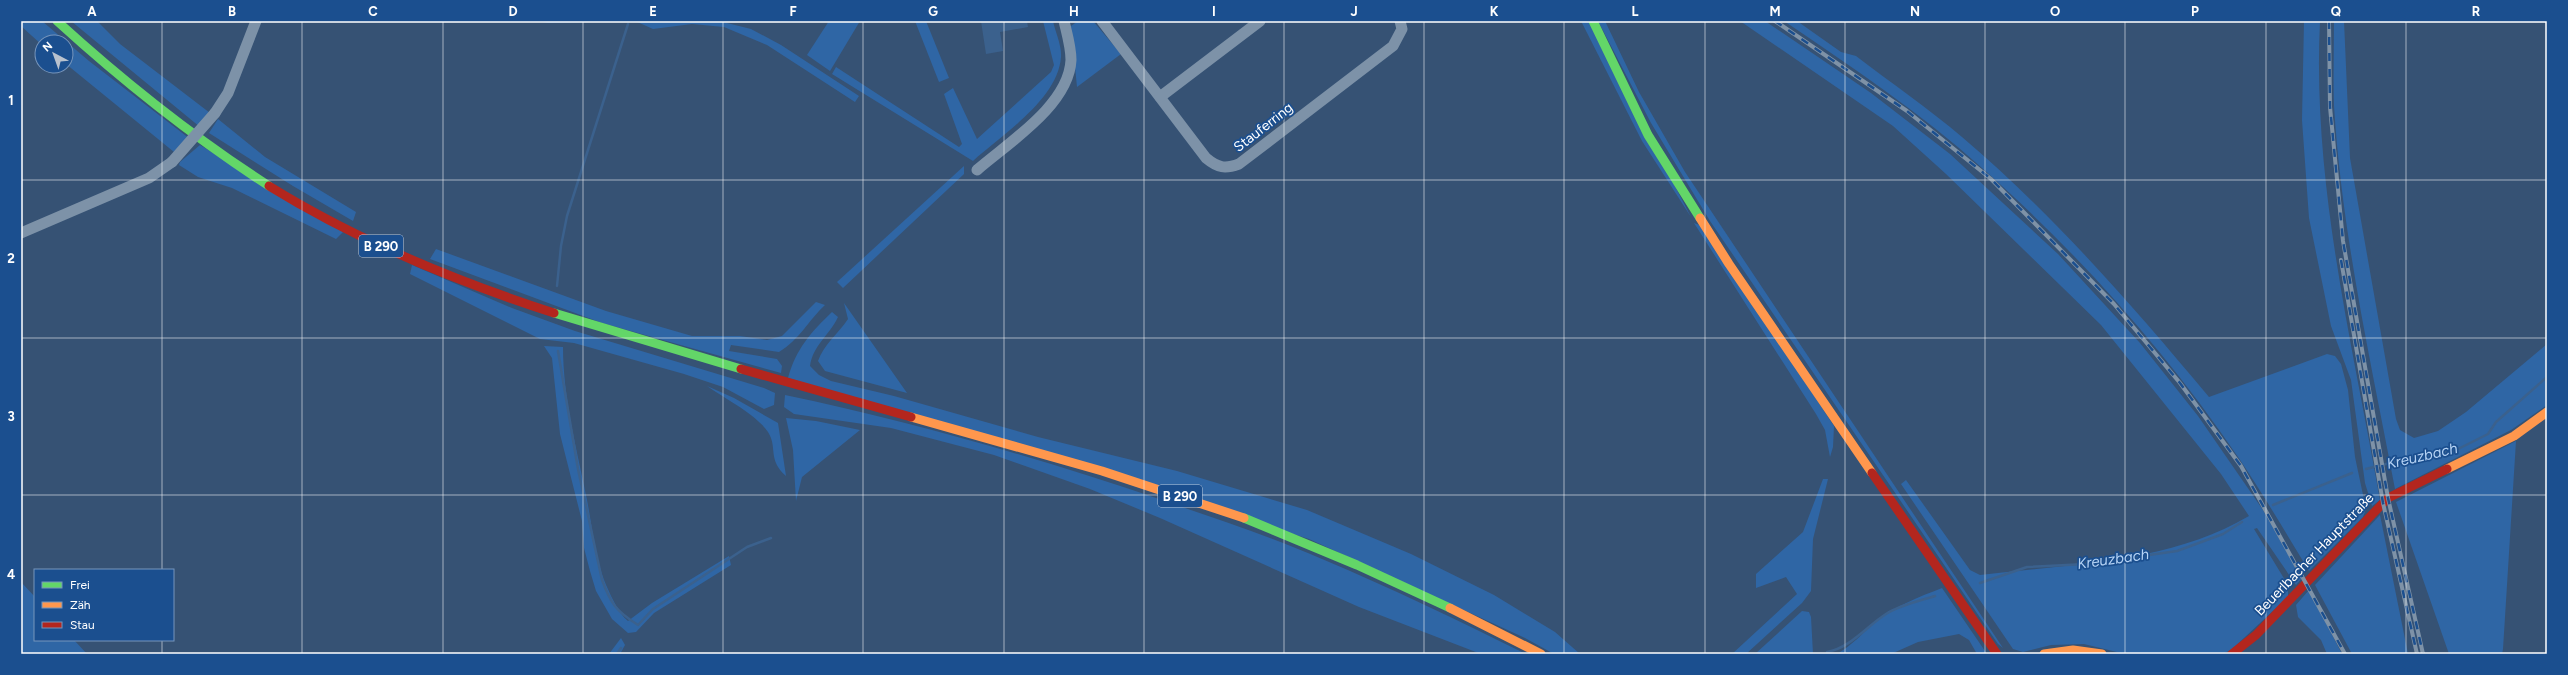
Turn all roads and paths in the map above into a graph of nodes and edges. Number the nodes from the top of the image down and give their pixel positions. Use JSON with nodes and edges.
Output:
{"nodes":[{"id":1,"x":56,"y":21,"type":"edge"},
{"id":2,"x":256,"y":21,"type":"edge"},
{"id":3,"x":1064,"y":21,"type":"edge"},
{"id":4,"x":1102,"y":21,"type":"edge"},
{"id":5,"x":1260,"y":21,"type":"edge"},
{"id":6,"x":1400,"y":21,"type":"edge"},
{"id":7,"x":1593,"y":21,"type":"edge"},
{"id":8,"x":1160,"y":97,"type":"junction"},
{"id":9,"x":977,"y":170,"type":"dead end"},
{"id":10,"x":21,"y":233,"type":"edge"},
{"id":11,"x":2547,"y":412,"type":"edge"},
{"id":12,"x":1541,"y":654,"type":"edge"},
{"id":13,"x":1997,"y":654,"type":"edge"},
{"id":14,"x":2044,"y":654,"type":"edge"},
{"id":15,"x":2102,"y":654,"type":"edge"},
{"id":16,"x":2232,"y":654,"type":"edge"}],
"edges":[{"from":1,"to":12,"type":"main road","number":"B 290"},
{"from":2,"to":10,"type":"street","bridge":true},
{"from":3,"to":9,"type":"street"},
{"from":4,"to":8,"type":"street","name":"Stauferring"},
{"from":5,"to":8,"type":"street"},
{"from":6,"to":8,"type":"street","name":"Stauferring"},
{"from":7,"to":13,"type":"main road"},
{"from":11,"to":16,"type":"main road","name":"Beuerlbacher Hauptstraße"},
{"from":14,"to":15,"type":"main road"}]}
